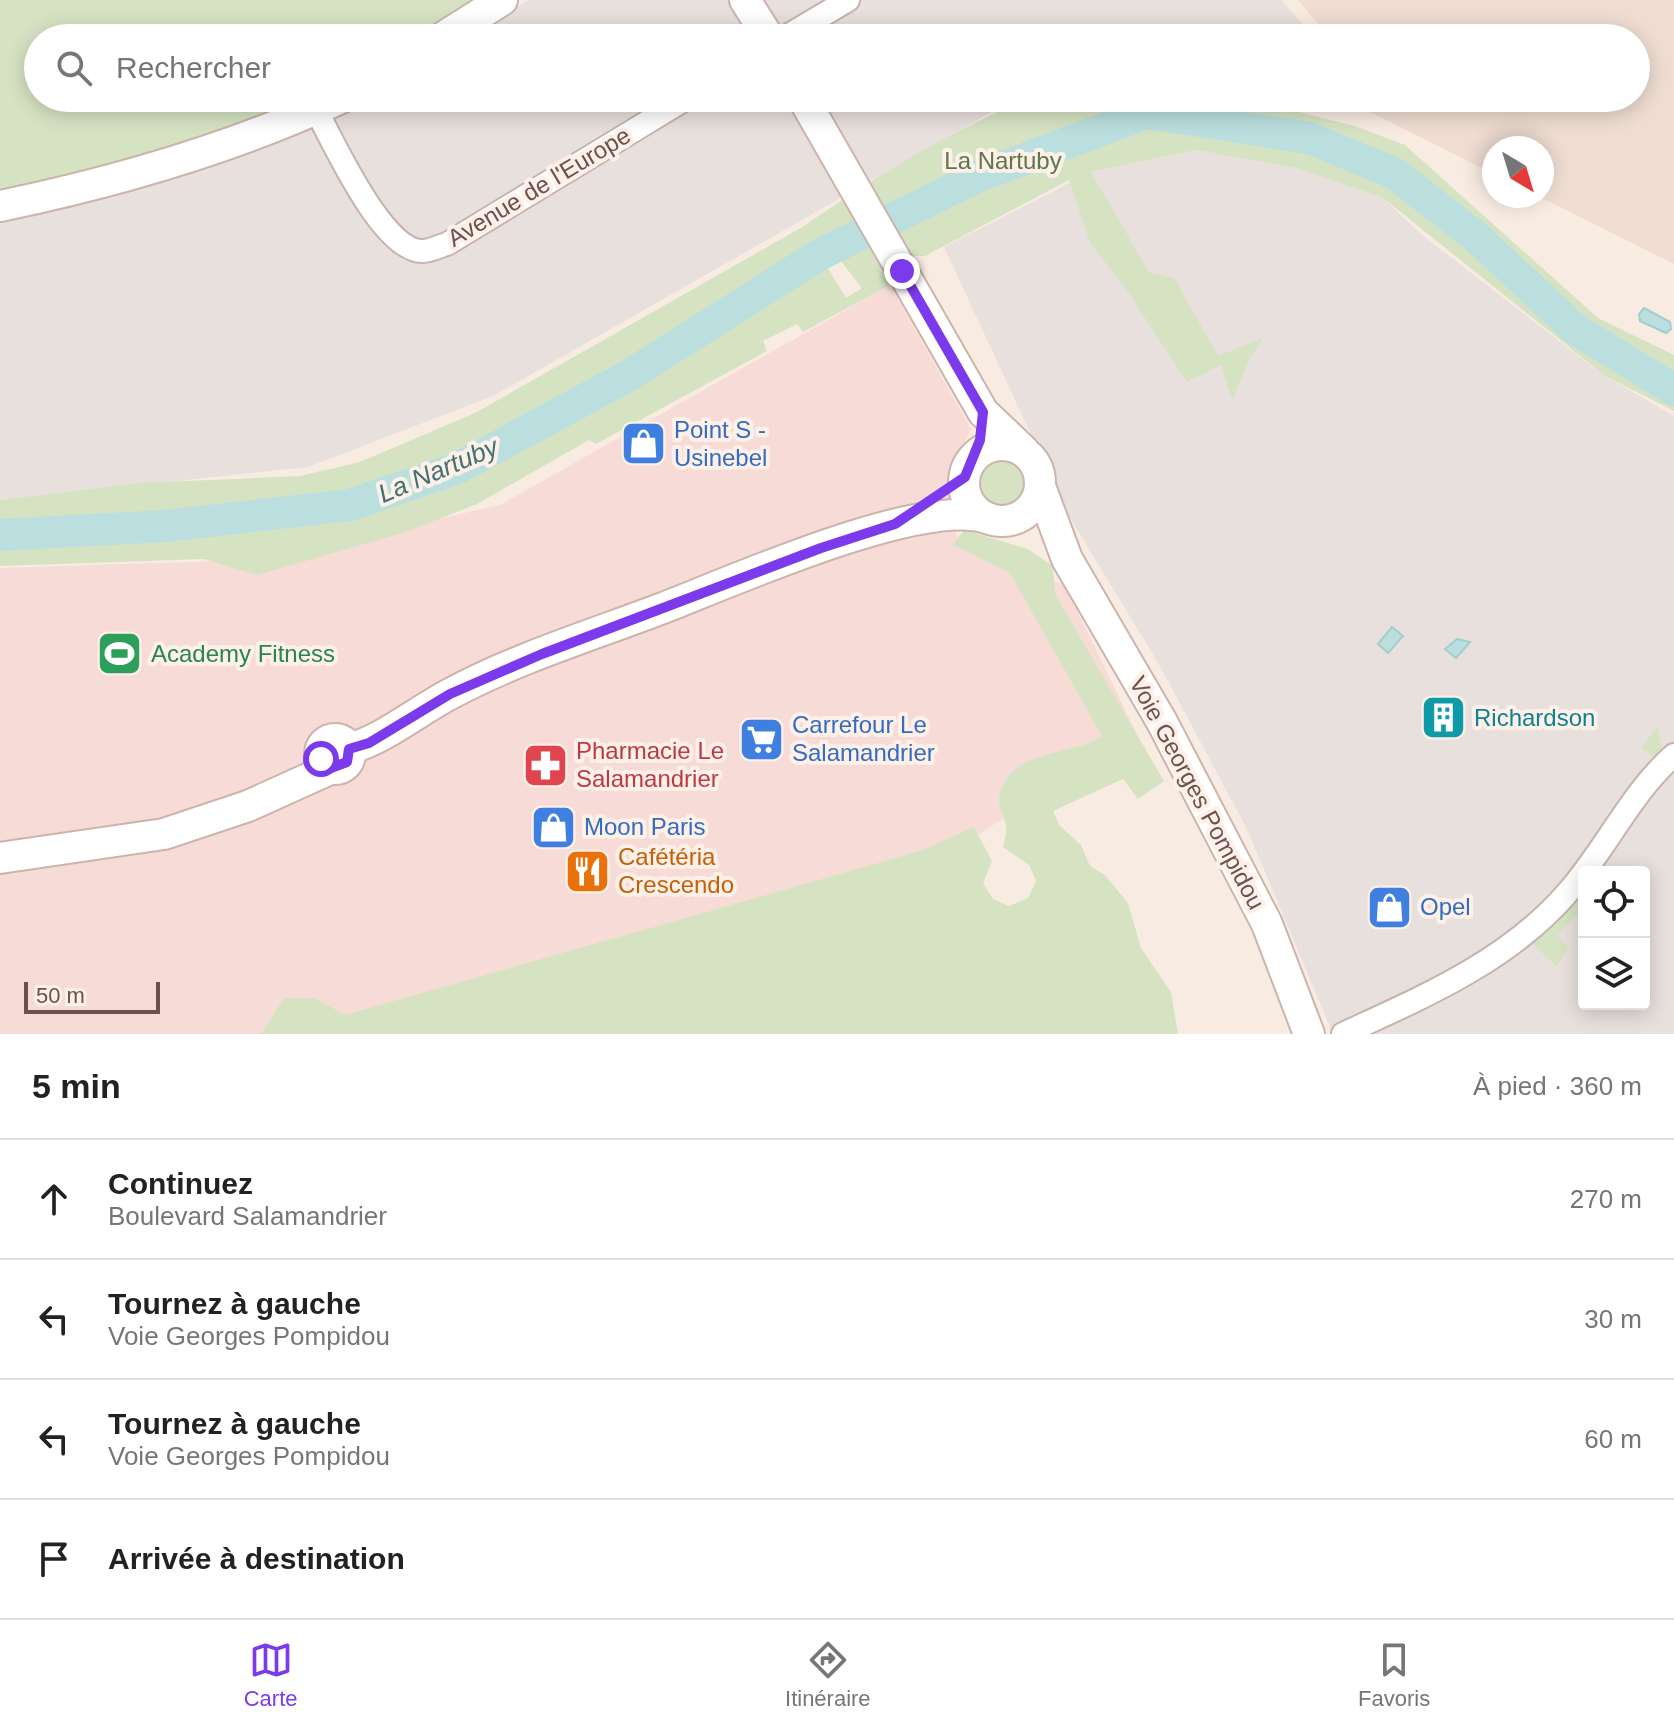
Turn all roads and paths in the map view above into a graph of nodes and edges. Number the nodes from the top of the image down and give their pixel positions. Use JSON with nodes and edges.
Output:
{"nodes":[{"id":1,"x":502,"y":0,"type":"edge"},
{"id":2,"x":745,"y":0,"type":"edge"},
{"id":3,"x":848,"y":0,"type":"edge"},
{"id":4,"x":464,"y":24,"type":"edge"},
{"id":5,"x":760,"y":24,"type":"edge"},
{"id":6,"x":808,"y":24,"type":"edge"},
{"id":7,"x":306,"y":112,"type":"edge"},
{"id":8,"x":333,"y":112,"type":"edge"},
{"id":9,"x":664,"y":112,"type":"edge"},
{"id":10,"x":811,"y":112,"type":"edge"},
{"id":11,"x":0,"y":206,"type":"edge"},
{"id":12,"x":983,"y":412,"type":"junction"},
{"id":13,"x":1023,"y":450,"type":"junction"},
{"id":14,"x":968,"y":468,"type":"junction"},
{"id":15,"x":1041,"y":489,"type":"junction"},
{"id":16,"x":992,"y":519,"type":"junction"},
{"id":17,"x":895,"y":524,"type":"junction"},
{"id":18,"x":1067,"y":559,"type":"junction"},
{"id":19,"x":1674,"y":755,"type":"edge"},
{"id":20,"x":0,"y":858,"type":"edge"},
{"id":21,"x":1309,"y":1034,"type":"edge"},
{"id":22,"x":1343,"y":1034,"type":"edge"}],
"edges":[{"from":1,"to":4,"type":"main road"},
{"from":2,"to":5,"type":"main road"},
{"from":3,"to":6,"type":"street"},
{"from":7,"to":11,"type":"main road"},
{"from":8,"to":9,"type":"street","name":"Avenue de l'Europe"},
{"from":10,"to":12,"type":"main road"},
{"from":12,"to":13,"type":"main road"},
{"from":12,"to":14,"type":"main road"},
{"from":13,"to":14,"type":"main road"},
{"from":13,"to":15,"type":"main road"},
{"from":14,"to":16,"type":"main road"},
{"from":14,"to":17,"type":"main road"},
{"from":15,"to":16,"type":"main road"},
{"from":15,"to":18,"type":"main road","name":"Voie Georges Pompidou"},
{"from":16,"to":17,"type":"main road"},
{"from":16,"to":18,"type":"main road"},
{"from":17,"to":20,"type":"main road"},
{"from":18,"to":21,"type":"main road","name":"Voie Georges Pompidou"},
{"from":19,"to":22,"type":"street"}]}
